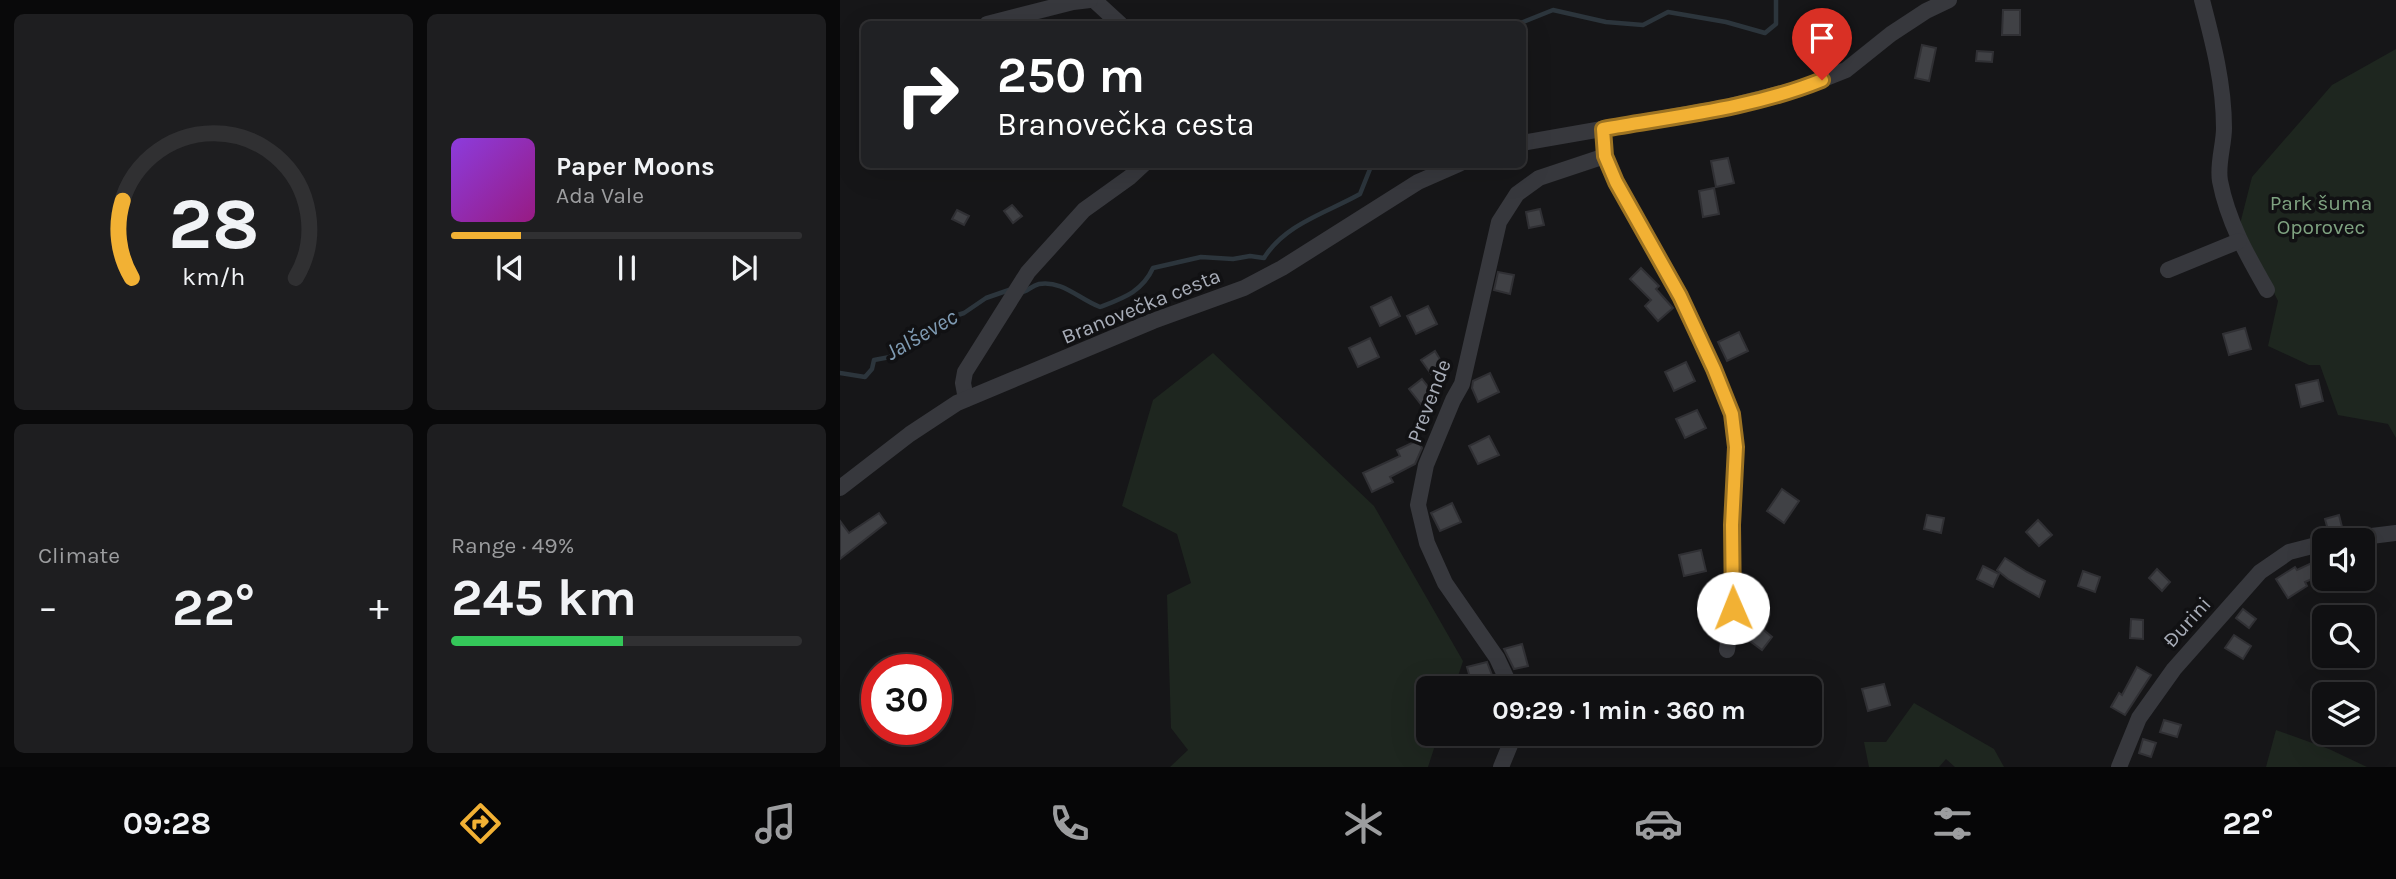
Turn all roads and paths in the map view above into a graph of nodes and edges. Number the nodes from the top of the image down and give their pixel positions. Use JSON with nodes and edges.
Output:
{"nodes":[{"id":1,"x":1092,"y":0,"type":"edge"},
{"id":2,"x":1949,"y":0,"type":"edge"},
{"id":3,"x":2202,"y":0,"type":"edge"},
{"id":4,"x":999,"y":21,"type":"edge"},
{"id":5,"x":1116,"y":21,"type":"edge"},
{"id":6,"x":1603,"y":129,"type":"junction"},
{"id":7,"x":1526,"y":142,"type":"edge"},
{"id":8,"x":1605,"y":156,"type":"junction"},
{"id":9,"x":1140,"y":168,"type":"edge"},
{"id":10,"x":1449,"y":168,"type":"edge"},
{"id":11,"x":2239,"y":242,"type":"junction"},
{"id":12,"x":2168,"y":270,"type":"dead end"},
{"id":13,"x":2267,"y":290,"type":"dead end"},
{"id":14,"x":966,"y":400,"type":"junction"},
{"id":15,"x":840,"y":488,"type":"edge"},
{"id":16,"x":2396,"y":533,"type":"edge"},
{"id":17,"x":2375,"y":536,"type":"edge"},
{"id":18,"x":2312,"y":546,"type":"edge"},
{"id":19,"x":1727,"y":650,"type":"dead end"},
{"id":20,"x":1505,"y":676,"type":"edge"},
{"id":21,"x":1510,"y":746,"type":"edge"},
{"id":22,"x":1501,"y":767,"type":"edge"},
{"id":23,"x":2119,"y":767,"type":"edge"}],
"edges":[{"from":1,"to":4,"type":"street"},
{"from":1,"to":5,"type":"street"},
{"from":2,"to":6,"type":"street"},
{"from":3,"to":11,"type":"street"},
{"from":6,"to":7,"type":"street"},
{"from":6,"to":8,"type":"street"},
{"from":8,"to":19,"type":"street"},
{"from":8,"to":20,"type":"street","name":"Prevende"},
{"from":9,"to":14,"type":"street"},
{"from":10,"to":14,"type":"street","name":"Branovečka cesta"},
{"from":11,"to":12,"type":"street"},
{"from":11,"to":13,"type":"street"},
{"from":14,"to":15,"type":"street","name":"Branovečka cesta"},
{"from":16,"to":17,"type":"street"},
{"from":18,"to":23,"type":"street","name":"Đurini"},
{"from":21,"to":22,"type":"street"}]}
